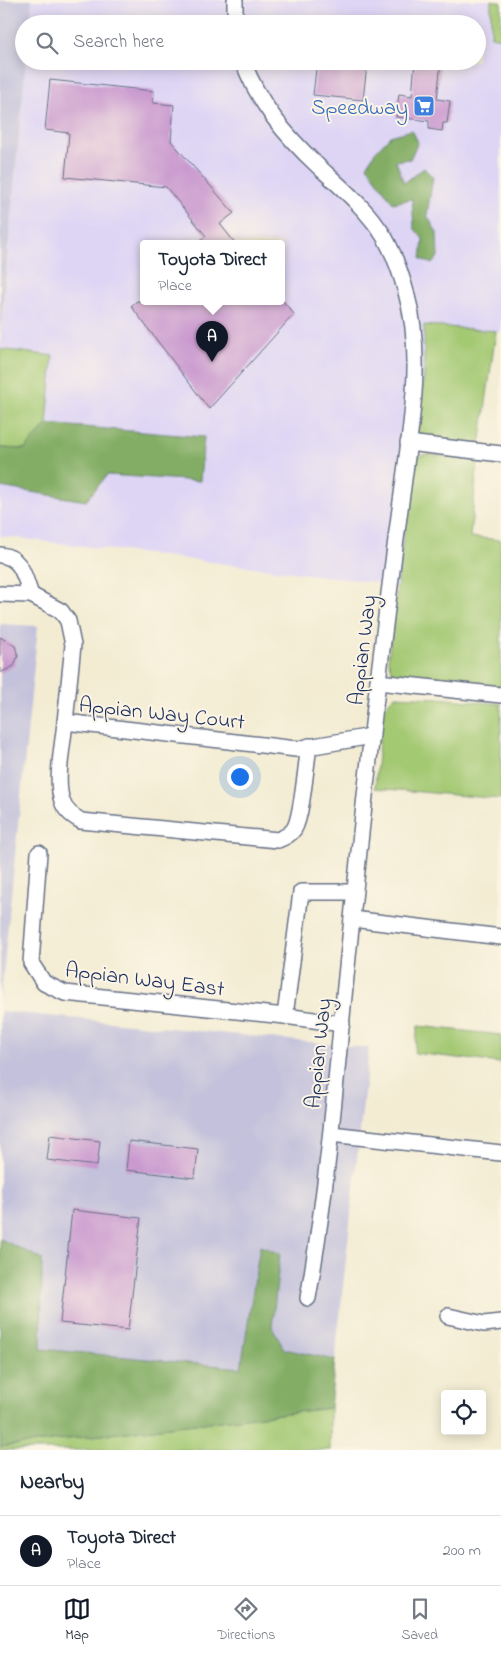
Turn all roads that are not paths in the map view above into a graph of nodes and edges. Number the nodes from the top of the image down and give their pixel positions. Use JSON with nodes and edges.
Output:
{"nodes":[{"id":1,"x":235,"y":0,"type":"edge"},
{"id":2,"x":234,"y":15,"type":"edge"},
{"id":3,"x":247,"y":70,"type":"edge"},
{"id":4,"x":408,"y":443,"type":"junction"},
{"id":5,"x":501,"y":454,"type":"edge"},
{"id":6,"x":0,"y":555,"type":"edge"},
{"id":7,"x":0,"y":594,"type":"edge"},
{"id":8,"x":32,"y":594,"type":"junction"},
{"id":9,"x":378,"y":682,"type":"junction"},
{"id":10,"x":501,"y":696,"type":"edge"},
{"id":11,"x":65,"y":722,"type":"junction"},
{"id":12,"x":372,"y":736,"type":"junction"},
{"id":13,"x":309,"y":746,"type":"junction"},
{"id":14,"x":39,"y":853,"type":"dead end"},
{"id":15,"x":354,"y":892,"type":"junction"},
{"id":16,"x":352,"y":919,"type":"junction"},
{"id":17,"x":501,"y":937,"type":"edge"},
{"id":18,"x":285,"y":1016,"type":"junction"},
{"id":19,"x":342,"y":1024,"type":"junction"},
{"id":20,"x":330,"y":1134,"type":"junction"},
{"id":21,"x":501,"y":1153,"type":"edge"},
{"id":22,"x":308,"y":1298,"type":"dead end"},
{"id":23,"x":448,"y":1316,"type":"dead end"},
{"id":24,"x":501,"y":1322,"type":"edge"}],
"edges":[{"from":1,"to":2,"type":"street"},
{"from":3,"to":4,"type":"street","name":"Appian Way"},
{"from":4,"to":5,"type":"street"},
{"from":4,"to":9,"type":"street","name":"Appian Way"},
{"from":6,"to":8,"type":"street"},
{"from":7,"to":8,"type":"street"},
{"from":8,"to":11,"type":"street","name":"Appian Way Court"},
{"from":9,"to":10,"type":"street"},
{"from":9,"to":12,"type":"street","name":"Appian Way"},
{"from":11,"to":13,"type":"street","name":"Appian Way Court"},
{"from":11,"to":13,"type":"street"},
{"from":12,"to":13,"type":"street","name":"Appian Way Court"},
{"from":12,"to":15,"type":"street","name":"Appian Way"},
{"from":14,"to":18,"type":"street","name":"Appian Way East"},
{"from":15,"to":16,"type":"street","name":"Appian Way"},
{"from":15,"to":18,"type":"street"},
{"from":16,"to":17,"type":"street"},
{"from":16,"to":19,"type":"street","name":"Appian Way"},
{"from":18,"to":19,"type":"street","name":"Appian Way East"},
{"from":19,"to":20,"type":"street","name":"Appian Way"},
{"from":20,"to":21,"type":"street"},
{"from":20,"to":22,"type":"street","name":"Appian Way"},
{"from":23,"to":24,"type":"street"}]}
